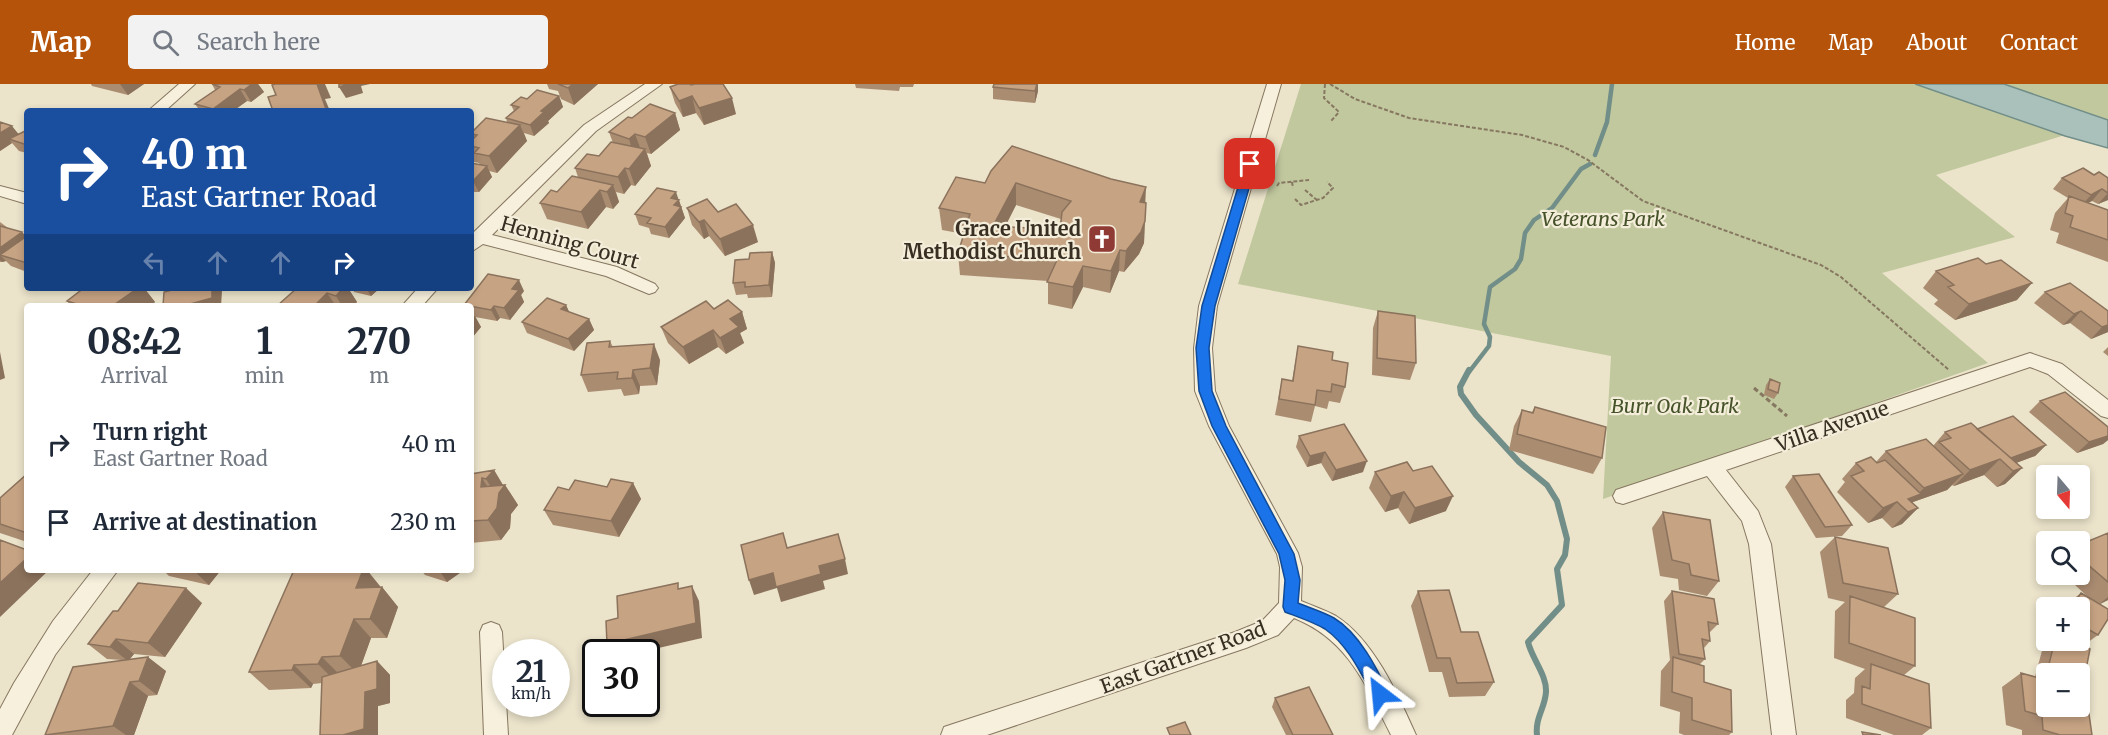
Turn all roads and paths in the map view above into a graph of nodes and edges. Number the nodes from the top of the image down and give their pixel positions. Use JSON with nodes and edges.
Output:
{"nodes":[{"id":1,"x":188,"y":84,"type":"edge"},
{"id":2,"x":655,"y":84,"type":"edge"},
{"id":3,"x":1274,"y":84,"type":"edge"},
{"id":4,"x":1325,"y":84,"type":"edge"},
{"id":5,"x":1330,"y":84,"type":"edge"},
{"id":6,"x":160,"y":108,"type":"edge"},
{"id":7,"x":1331,"y":122,"type":"dead end"},
{"id":8,"x":1309,"y":180,"type":"dead end"},
{"id":9,"x":1292,"y":182,"type":"junction"},
{"id":10,"x":1327,"y":182,"type":"dead end"},
{"id":11,"x":1277,"y":186,"type":"dead end"},
{"id":12,"x":1293,"y":188,"type":"dead end"},
{"id":13,"x":1305,"y":190,"type":"dead end"},
{"id":14,"x":0,"y":191,"type":"edge"},
{"id":15,"x":24,"y":198,"type":"edge"},
{"id":16,"x":1295,"y":200,"type":"dead end"},
{"id":17,"x":1318,"y":201,"type":"junction"},
{"id":18,"x":475,"y":241,"type":"edge"},
{"id":19,"x":649,"y":288,"type":"dead end"},
{"id":20,"x":426,"y":291,"type":"edge"},
{"id":21,"x":414,"y":303,"type":"edge"},
{"id":22,"x":1962,"y":382,"type":"junction"},
{"id":23,"x":1754,"y":388,"type":"dead end"},
{"id":24,"x":2108,"y":411,"type":"edge"},
{"id":25,"x":1787,"y":416,"type":"dead end"},
{"id":26,"x":1712,"y":467,"type":"junction"},
{"id":27,"x":1623,"y":496,"type":"dead end"},
{"id":28,"x":105,"y":573,"type":"edge"},
{"id":29,"x":1290,"y":607,"type":"junction"},
{"id":30,"x":491,"y":632,"type":"dead end"},
{"id":31,"x":0,"y":734,"type":"edge"},
{"id":32,"x":496,"y":735,"type":"edge"},
{"id":33,"x":953,"y":735,"type":"edge"},
{"id":34,"x":1404,"y":735,"type":"edge"},
{"id":35,"x":1784,"y":735,"type":"edge"}],
"edges":[{"from":1,"to":6,"type":"street"},
{"from":2,"to":18,"type":"street"},
{"from":3,"to":29,"type":"street"},
{"from":4,"to":7,"type":"path"},
{"from":5,"to":22,"type":"path"},
{"from":8,"to":9,"type":"path"},
{"from":9,"to":11,"type":"path"},
{"from":9,"to":12,"type":"path"},
{"from":10,"to":17,"type":"path"},
{"from":13,"to":17,"type":"path"},
{"from":14,"to":15,"type":"street"},
{"from":16,"to":17,"type":"path"},
{"from":18,"to":19,"type":"street","name":"Henning Court"},
{"from":20,"to":21,"type":"street"},
{"from":22,"to":24,"type":"street","name":"Villa Avenue"},
{"from":22,"to":26,"type":"street","name":"Villa Avenue"},
{"from":23,"to":25,"type":"path"},
{"from":26,"to":27,"type":"street","name":"Villa Avenue"},
{"from":26,"to":35,"type":"street"},
{"from":28,"to":31,"type":"street"},
{"from":29,"to":33,"type":"street","name":"East Gartner Road"},
{"from":29,"to":34,"type":"street"},
{"from":30,"to":32,"type":"street"}]}
